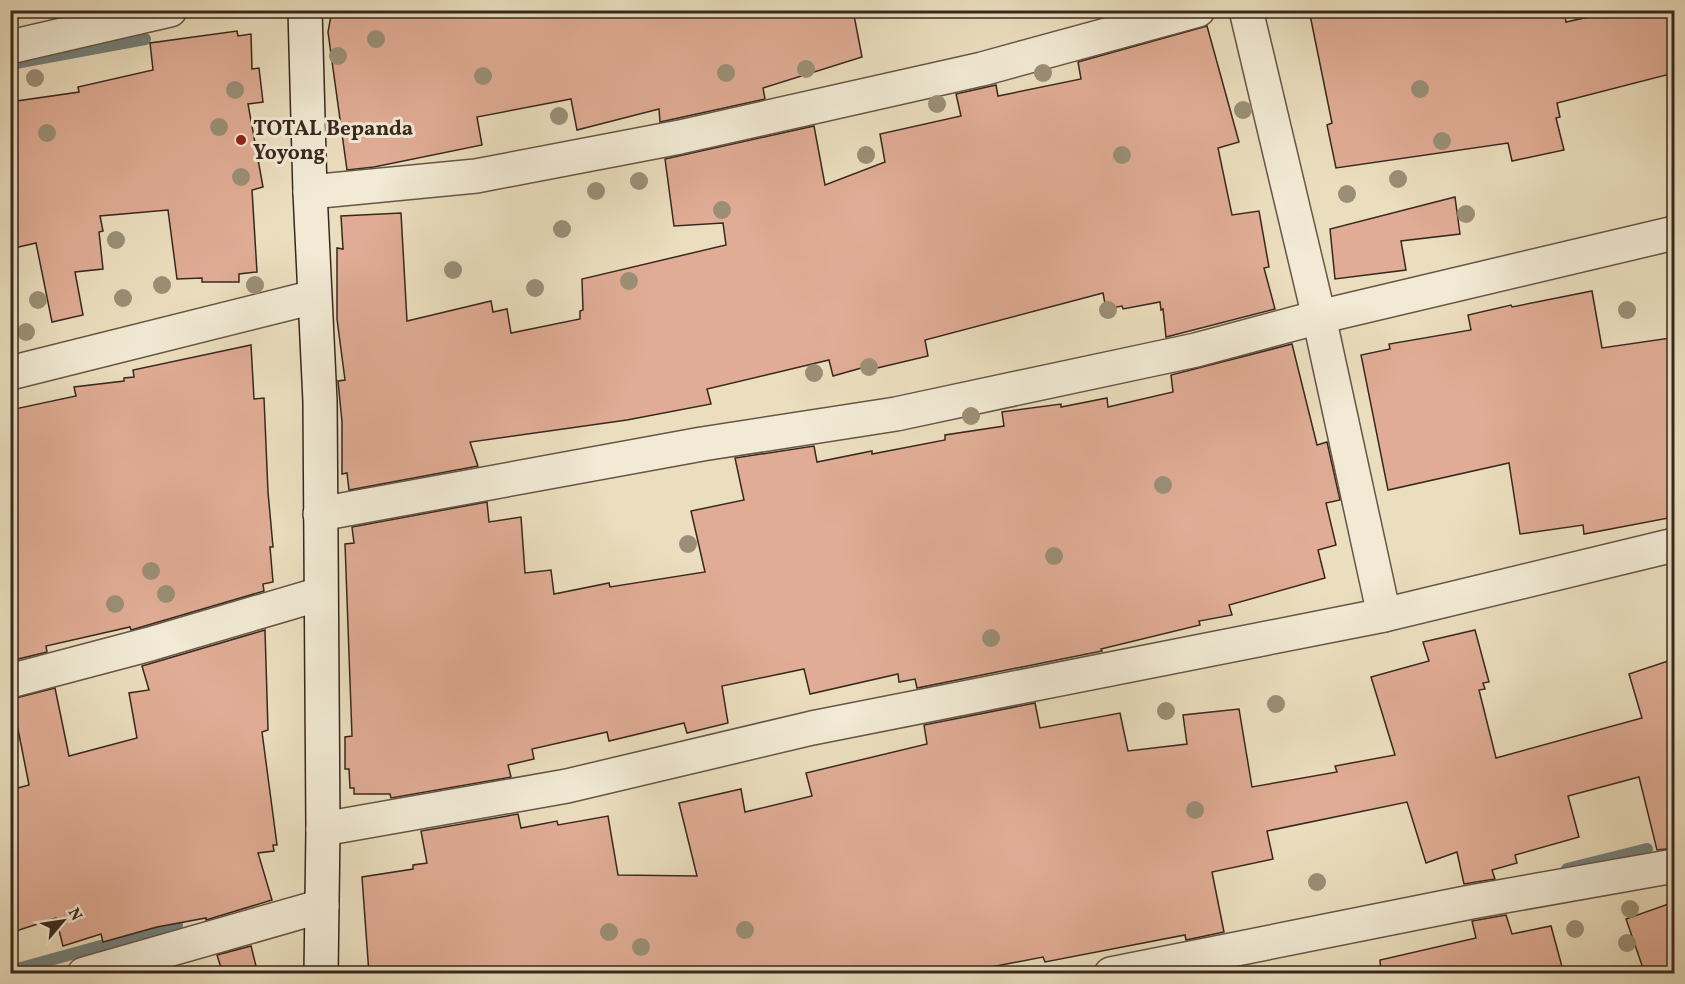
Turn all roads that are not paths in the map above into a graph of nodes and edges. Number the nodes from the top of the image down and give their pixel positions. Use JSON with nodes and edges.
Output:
{"nodes":[{"id":1,"x":170,"y":10,"type":"edge"},
{"id":2,"x":305,"y":10,"type":"edge"},
{"id":3,"x":1198,"y":10,"type":"edge"},
{"id":4,"x":1246,"y":10,"type":"edge"},
{"id":5,"x":10,"y":47,"type":"edge"},
{"id":6,"x":310,"y":192,"type":"junction"},
{"id":7,"x":1674,"y":233,"type":"edge"},
{"id":8,"x":314,"y":297,"type":"junction"},
{"id":9,"x":1319,"y":317,"type":"junction"},
{"id":10,"x":10,"y":373,"type":"edge"},
{"id":11,"x":320,"y":514,"type":"junction"},
{"id":12,"x":1674,"y":545,"type":"edge"},
{"id":13,"x":320,"y":594,"type":"junction"},
{"id":14,"x":1384,"y":615,"type":"junction"},
{"id":15,"x":10,"y":681,"type":"edge"},
{"id":16,"x":323,"y":829,"type":"junction"},
{"id":17,"x":1674,"y":866,"type":"edge"},
{"id":18,"x":322,"y":906,"type":"junction"},
{"id":19,"x":84,"y":974,"type":"edge"},
{"id":20,"x":321,"y":974,"type":"edge"},
{"id":21,"x":1111,"y":974,"type":"edge"}],
"edges":[{"from":1,"to":5,"type":"street"},
{"from":2,"to":6,"type":"street"},
{"from":3,"to":6,"type":"street"},
{"from":4,"to":9,"type":"street"},
{"from":6,"to":8,"type":"street"},
{"from":7,"to":9,"type":"street"},
{"from":8,"to":10,"type":"street"},
{"from":8,"to":11,"type":"street"},
{"from":9,"to":11,"type":"street"},
{"from":9,"to":14,"type":"street"},
{"from":11,"to":13,"type":"street"},
{"from":12,"to":14,"type":"street"},
{"from":13,"to":15,"type":"street"},
{"from":13,"to":16,"type":"street"},
{"from":14,"to":16,"type":"street"},
{"from":16,"to":18,"type":"street"},
{"from":17,"to":21,"type":"street"},
{"from":18,"to":19,"type":"street"},
{"from":18,"to":20,"type":"street"}]}
